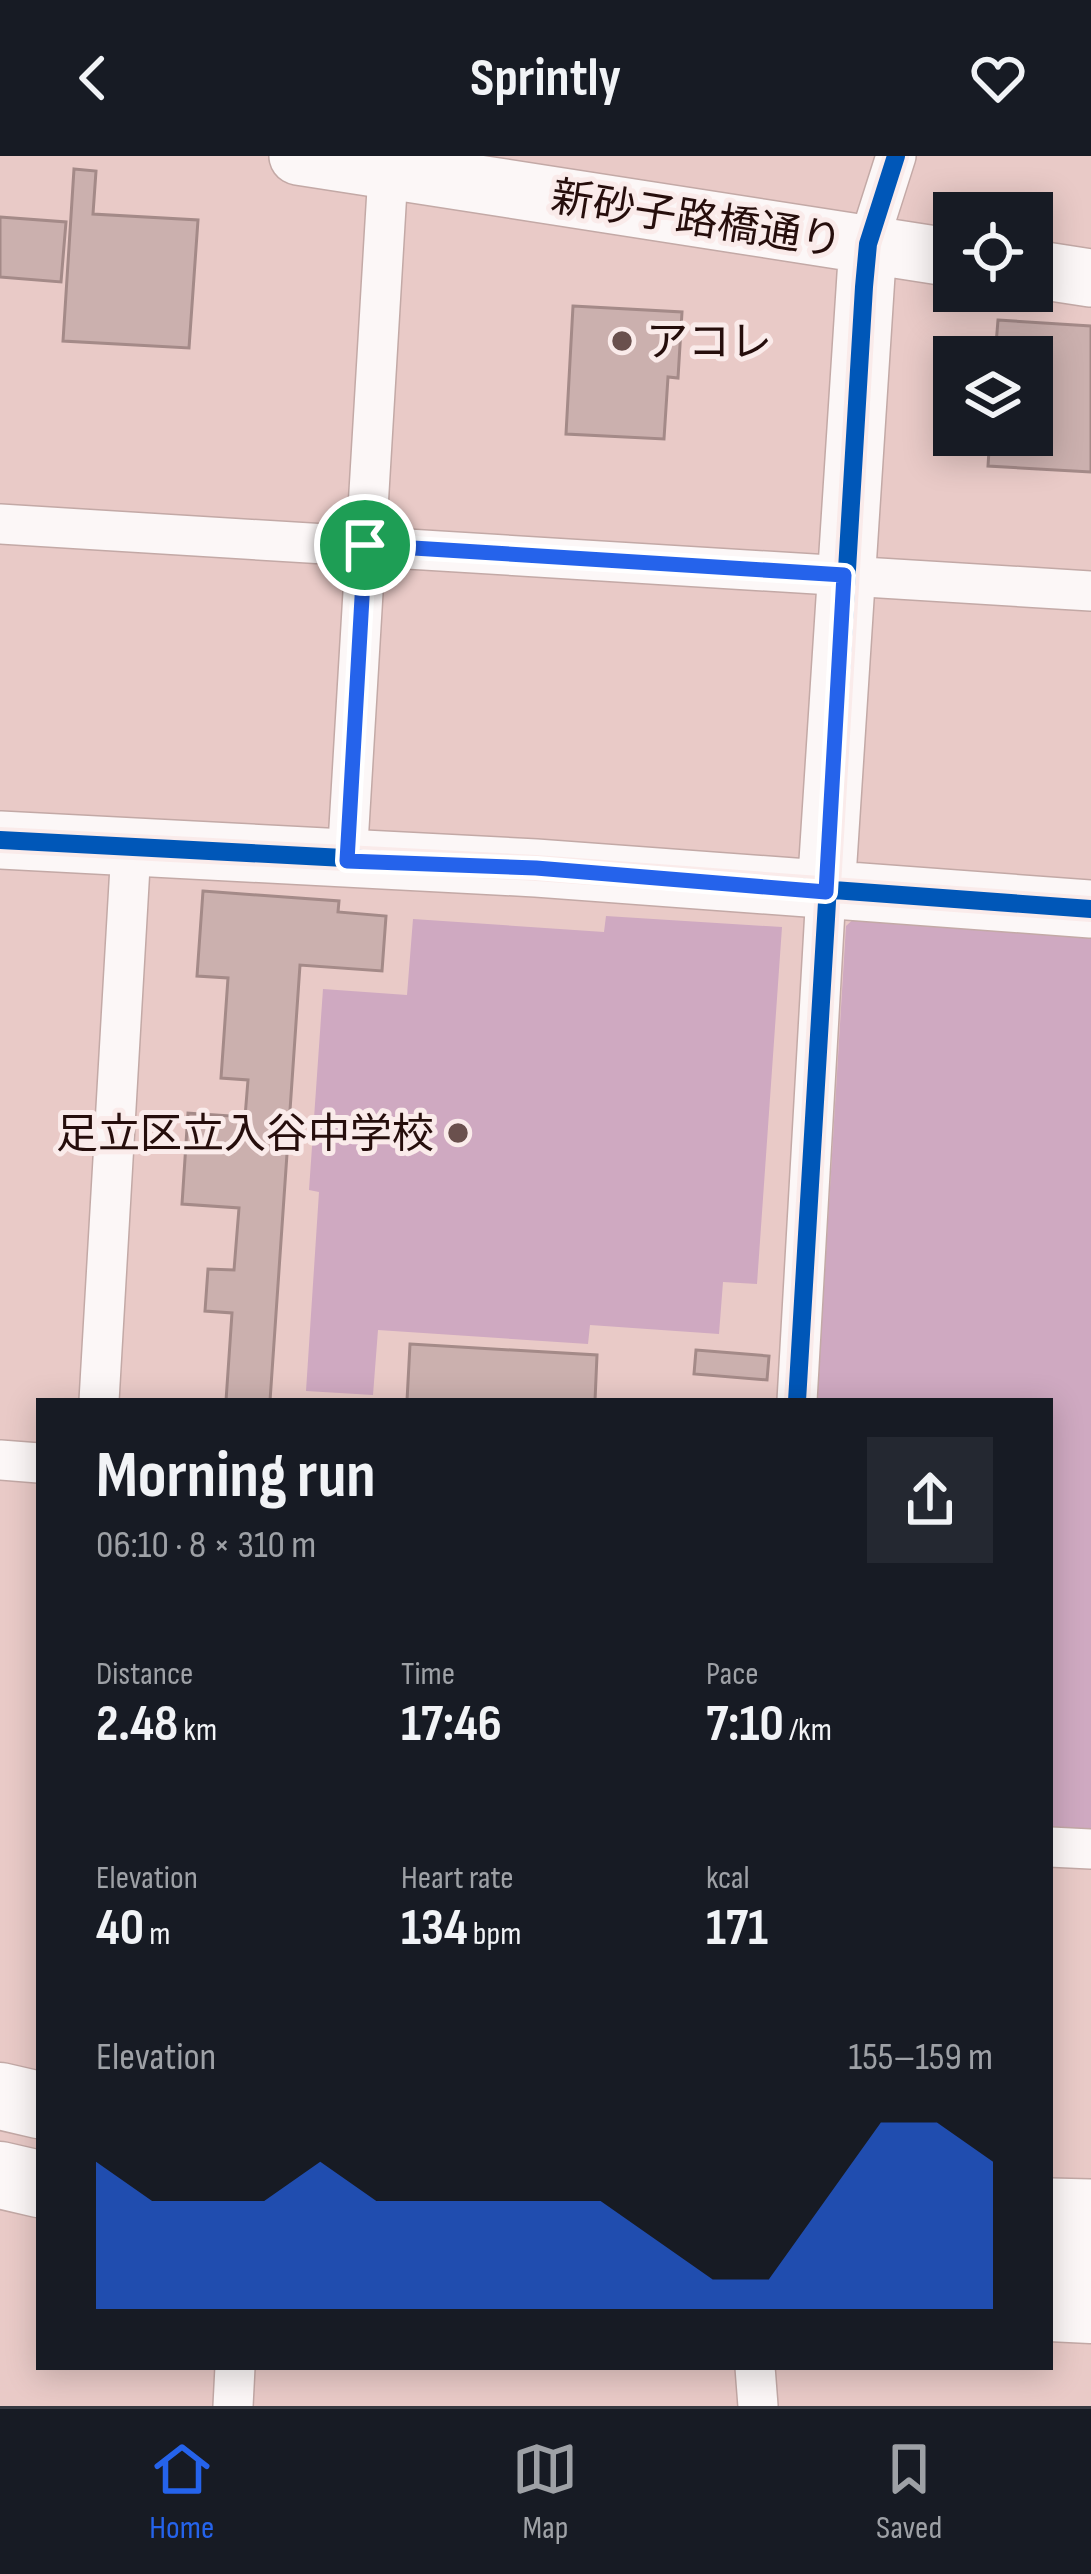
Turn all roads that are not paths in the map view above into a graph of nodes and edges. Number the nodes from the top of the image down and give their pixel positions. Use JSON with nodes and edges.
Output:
{"nodes":[{"id":1,"x":298,"y":156,"type":"edge"},
{"id":2,"x":896,"y":156,"type":"edge"},
{"id":3,"x":388,"y":163,"type":"edge"},
{"id":4,"x":868,"y":244,"type":"junction"},
{"id":5,"x":933,"y":255,"type":"edge"},
{"id":6,"x":1053,"y":272,"type":"edge"},
{"id":7,"x":1091,"y":278,"type":"edge"},
{"id":8,"x":0,"y":524,"type":"edge"},
{"id":9,"x":365,"y":545,"type":"junction"},
{"id":10,"x":844,"y":575,"type":"junction"},
{"id":11,"x":1091,"y":591,"type":"edge"},
{"id":12,"x":0,"y":840,"type":"edge"},
{"id":13,"x":131,"y":849,"type":"junction"},
{"id":14,"x":347,"y":861,"type":"junction"},
{"id":15,"x":826,"y":892,"type":"junction"},
{"id":16,"x":1091,"y":909,"type":"edge"},
{"id":17,"x":99,"y":1398,"type":"edge"},
{"id":18,"x":797,"y":1398,"type":"edge"},
{"id":19,"x":0,"y":1460,"type":"edge"},
{"id":20,"x":36,"y":1463,"type":"edge"},
{"id":21,"x":1053,"y":1846,"type":"edge"},
{"id":22,"x":1091,"y":1849,"type":"edge"},
{"id":23,"x":0,"y":2076,"type":"edge"},
{"id":24,"x":36,"y":2084,"type":"edge"},
{"id":25,"x":0,"y":2096,"type":"edge"},
{"id":26,"x":36,"y":2104,"type":"edge"},
{"id":27,"x":0,"y":2146,"type":"edge"},
{"id":28,"x":36,"y":2153,"type":"edge"},
{"id":29,"x":0,"y":2175,"type":"edge"},
{"id":30,"x":36,"y":2183,"type":"edge"},
{"id":31,"x":0,"y":2200,"type":"edge"},
{"id":32,"x":1053,"y":2207,"type":"edge"},
{"id":33,"x":36,"y":2208,"type":"edge"},
{"id":34,"x":1091,"y":2208,"type":"edge"},
{"id":35,"x":1053,"y":2230,"type":"edge"},
{"id":36,"x":1091,"y":2230,"type":"edge"},
{"id":37,"x":1053,"y":2254,"type":"edge"},
{"id":38,"x":1091,"y":2258,"type":"edge"},
{"id":39,"x":1053,"y":2283,"type":"edge"},
{"id":40,"x":1091,"y":2285,"type":"edge"},
{"id":41,"x":1053,"y":2308,"type":"edge"},
{"id":42,"x":1091,"y":2310,"type":"edge"},
{"id":43,"x":1053,"y":2334,"type":"edge"},
{"id":44,"x":1091,"y":2335,"type":"edge"},
{"id":45,"x":235,"y":2370,"type":"edge"},
{"id":46,"x":755,"y":2370,"type":"edge"},
{"id":47,"x":232,"y":2406,"type":"edge"},
{"id":48,"x":758,"y":2406,"type":"edge"}],
"edges":[{"from":1,"to":3,"type":"street","name":"新砂子路橋通り"},
{"from":2,"to":4,"type":"street"},
{"from":3,"to":4,"type":"street","name":"新砂子路橋通り"},
{"from":3,"to":9,"type":"street"},
{"from":4,"to":5,"type":"street","name":"新砂子路橋通り"},
{"from":4,"to":10,"type":"street"},
{"from":6,"to":7,"type":"street"},
{"from":8,"to":9,"type":"street"},
{"from":9,"to":10,"type":"street"},
{"from":9,"to":14,"type":"street"},
{"from":10,"to":11,"type":"street"},
{"from":10,"to":15,"type":"street"},
{"from":12,"to":13,"type":"street"},
{"from":13,"to":14,"type":"street"},
{"from":13,"to":17,"type":"street"},
{"from":14,"to":15,"type":"street"},
{"from":15,"to":16,"type":"street"},
{"from":15,"to":18,"type":"street"},
{"from":19,"to":20,"type":"street"},
{"from":21,"to":22,"type":"street"},
{"from":23,"to":24,"type":"street"},
{"from":25,"to":26,"type":"highway"},
{"from":27,"to":28,"type":"highway"},
{"from":29,"to":30,"type":"highway"},
{"from":31,"to":33,"type":"street"},
{"from":32,"to":34,"type":"street"},
{"from":35,"to":36,"type":"highway"},
{"from":37,"to":38,"type":"highway"},
{"from":39,"to":40,"type":"highway"},
{"from":41,"to":42,"type":"highway"},
{"from":43,"to":44,"type":"street"},
{"from":45,"to":47,"type":"street"},
{"from":46,"to":48,"type":"street"}]}
